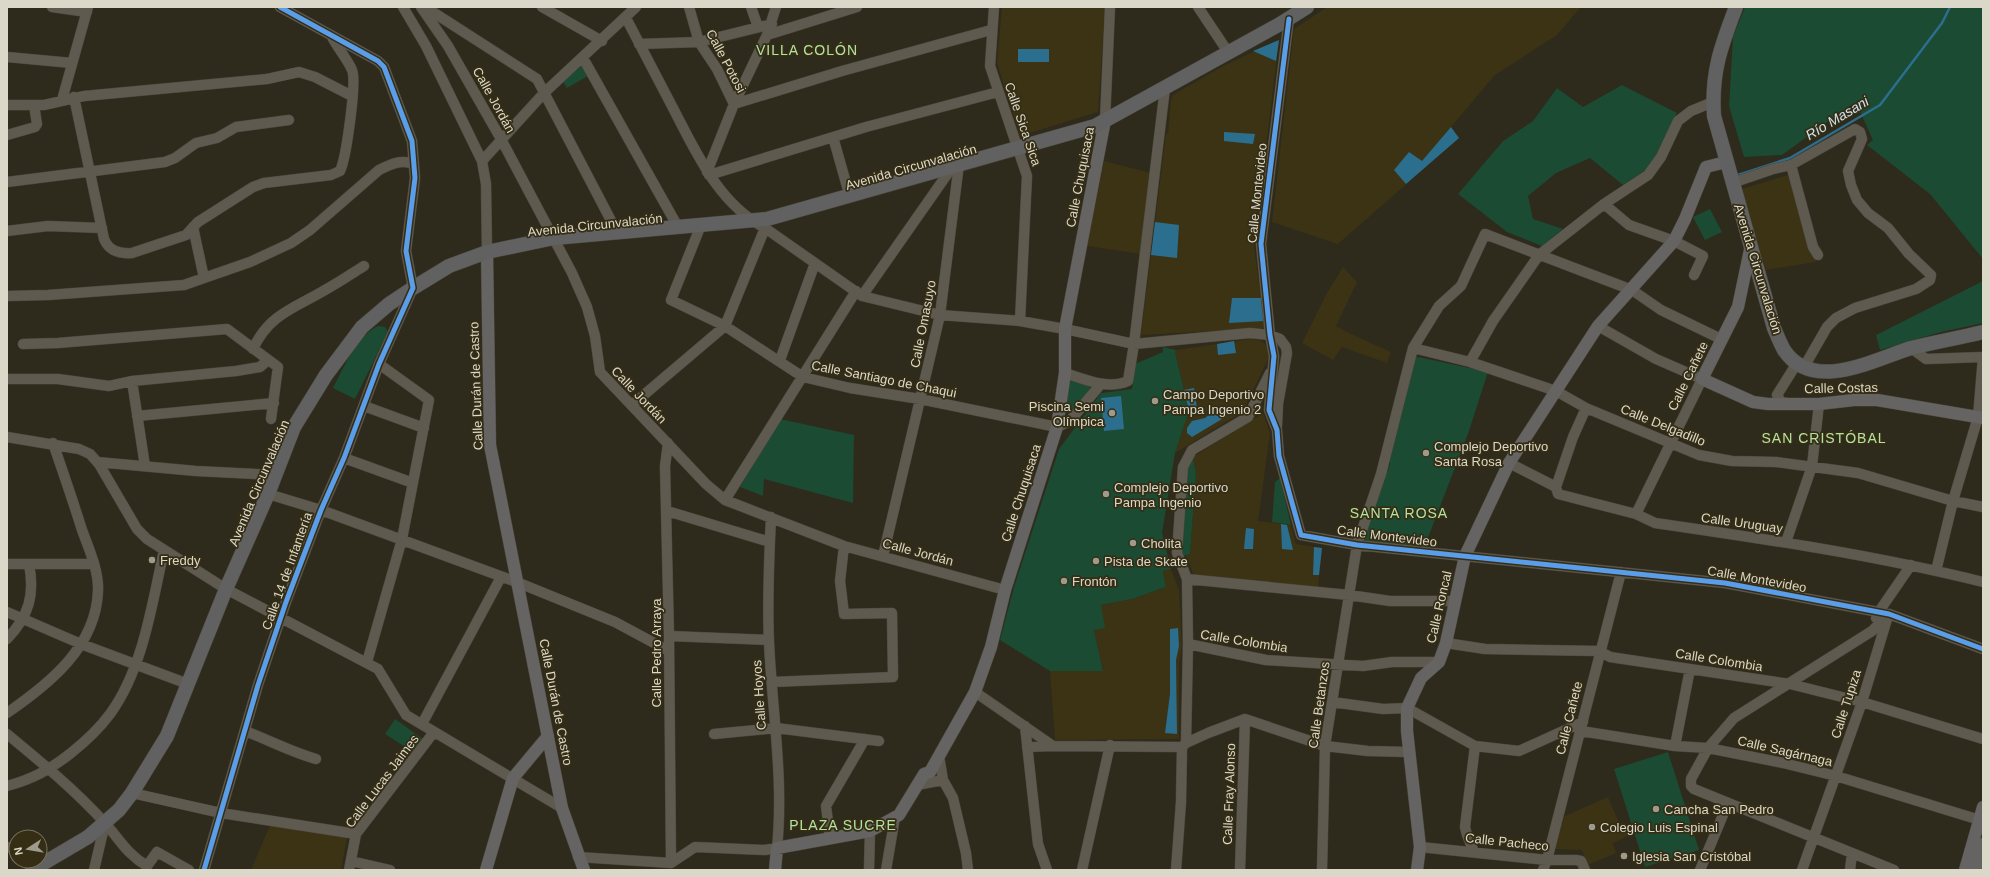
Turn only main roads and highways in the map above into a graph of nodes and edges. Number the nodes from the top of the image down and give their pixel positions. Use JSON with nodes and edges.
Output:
{"nodes":[{"id":1,"x":1307,"y":7,"type":"edge"},
{"id":2,"x":1736,"y":7,"type":"edge"},
{"id":3,"x":1105,"y":120,"type":"junction"},
{"id":4,"x":1726,"y":162,"type":"junction"},
{"id":5,"x":1751,"y":244,"type":"junction"},
{"id":6,"x":487,"y":252,"type":"junction"},
{"id":7,"x":1983,"y":332,"type":"edge"},
{"id":8,"x":1702,"y":379,"type":"joint"},
{"id":9,"x":1980,"y":418,"type":"edge"},
{"id":10,"x":548,"y":736,"type":"junction"},
{"id":11,"x":1983,"y":807,"type":"edge"},
{"id":12,"x":1981,"y":821,"type":"edge"},
{"id":13,"x":1983,"y":844,"type":"edge"},
{"id":14,"x":777,"y":848,"type":"joint"},
{"id":15,"x":48,"y":860,"type":"edge"},
{"id":16,"x":486,"y":870,"type":"edge"},
{"id":17,"x":584,"y":870,"type":"edge"},
{"id":18,"x":775,"y":870,"type":"edge"},
{"id":19,"x":1417,"y":870,"type":"edge"},
{"id":20,"x":1965,"y":870,"type":"edge"},
{"id":21,"x":1975,"y":870,"type":"edge"}],
"edges":[{"from":1,"to":3,"type":"highway","name":"Avenida Circunvalación"},
{"from":2,"to":4,"type":"highway","name":"Avenida Circunvalación"},
{"from":3,"to":6,"type":"highway","name":"Avenida Circunvalación"},
{"from":3,"to":14,"type":"main road","name":"Calle Chuquisaca"},
{"from":4,"to":5,"type":"highway","name":"Avenida Circunvalación"},
{"from":4,"to":19,"type":"main road","name":"Calle Roncal"},
{"from":5,"to":7,"type":"highway","name":"Avenida Circunvalación"},
{"from":5,"to":8,"type":"main road","name":"Calle Cañete"},
{"from":6,"to":10,"type":"main road","name":"Calle Durán de Castro"},
{"from":6,"to":15,"type":"highway","name":"Avenida Circunvalación"},
{"from":8,"to":9,"type":"main road","name":"Calle Costas"},
{"from":10,"to":16,"type":"main road"},
{"from":10,"to":17,"type":"main road","name":"Calle Durán de Castro"},
{"from":11,"to":12,"type":"main road"},
{"from":12,"to":20,"type":"main road"},
{"from":13,"to":21,"type":"main road"},
{"from":14,"to":18,"type":"main road","name":"Calle Hoyos"}]}
